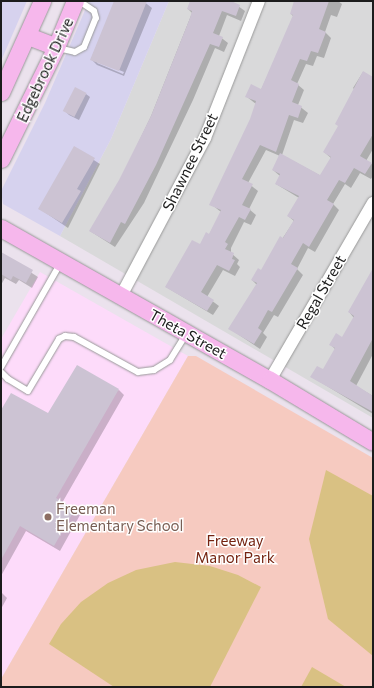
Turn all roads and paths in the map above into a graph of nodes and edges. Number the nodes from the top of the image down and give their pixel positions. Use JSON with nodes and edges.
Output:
{"nodes":[{"id":1,"x":42,"y":1,"type":"edge"},
{"id":2,"x":75,"y":1,"type":"edge"},
{"id":3,"x":79,"y":1,"type":"edge"},
{"id":4,"x":259,"y":1,"type":"edge"},
{"id":5,"x":28,"y":36,"type":"junction"},
{"id":6,"x":56,"y":47,"type":"junction"},
{"id":7,"x":1,"y":92,"type":"edge"},
{"id":8,"x":1,"y":159,"type":"edge"},
{"id":9,"x":373,"y":203,"type":"edge"},
{"id":10,"x":1,"y":228,"type":"edge"},
{"id":11,"x":61,"y":262,"type":"junction"},
{"id":12,"x":121,"y":296,"type":"junction"},
{"id":13,"x":187,"y":333,"type":"junction"},
{"id":14,"x":1,"y":367,"type":"edge"},
{"id":15,"x":1,"y":372,"type":"edge"},
{"id":16,"x":270,"y":380,"type":"junction"},
{"id":17,"x":373,"y":442,"type":"edge"}],
"edges":[{"from":1,"to":5,"type":"street","name":"Edgebrook Drive"},
{"from":2,"to":6,"type":"street","name":"Edgebrook Drive"},
{"from":3,"to":6,"type":"lane"},
{"from":4,"to":12,"type":"street","name":"Shawnee Street"},
{"from":5,"to":6,"type":"street"},
{"from":5,"to":7,"type":"street","name":"Edgebrook Drive"},
{"from":6,"to":8,"type":"street","name":"Edgebrook Drive"},
{"from":9,"to":16,"type":"street","name":"Regal Street"},
{"from":10,"to":11,"type":"street","name":"Theta Street"},
{"from":11,"to":12,"type":"street","name":"Theta Street"},
{"from":11,"to":14,"type":"lane"},
{"from":12,"to":13,"type":"street","name":"Theta Street"},
{"from":13,"to":15,"type":"lane"},
{"from":13,"to":16,"type":"street","name":"Theta Street"},
{"from":16,"to":17,"type":"street","name":"Theta Street"}]}
